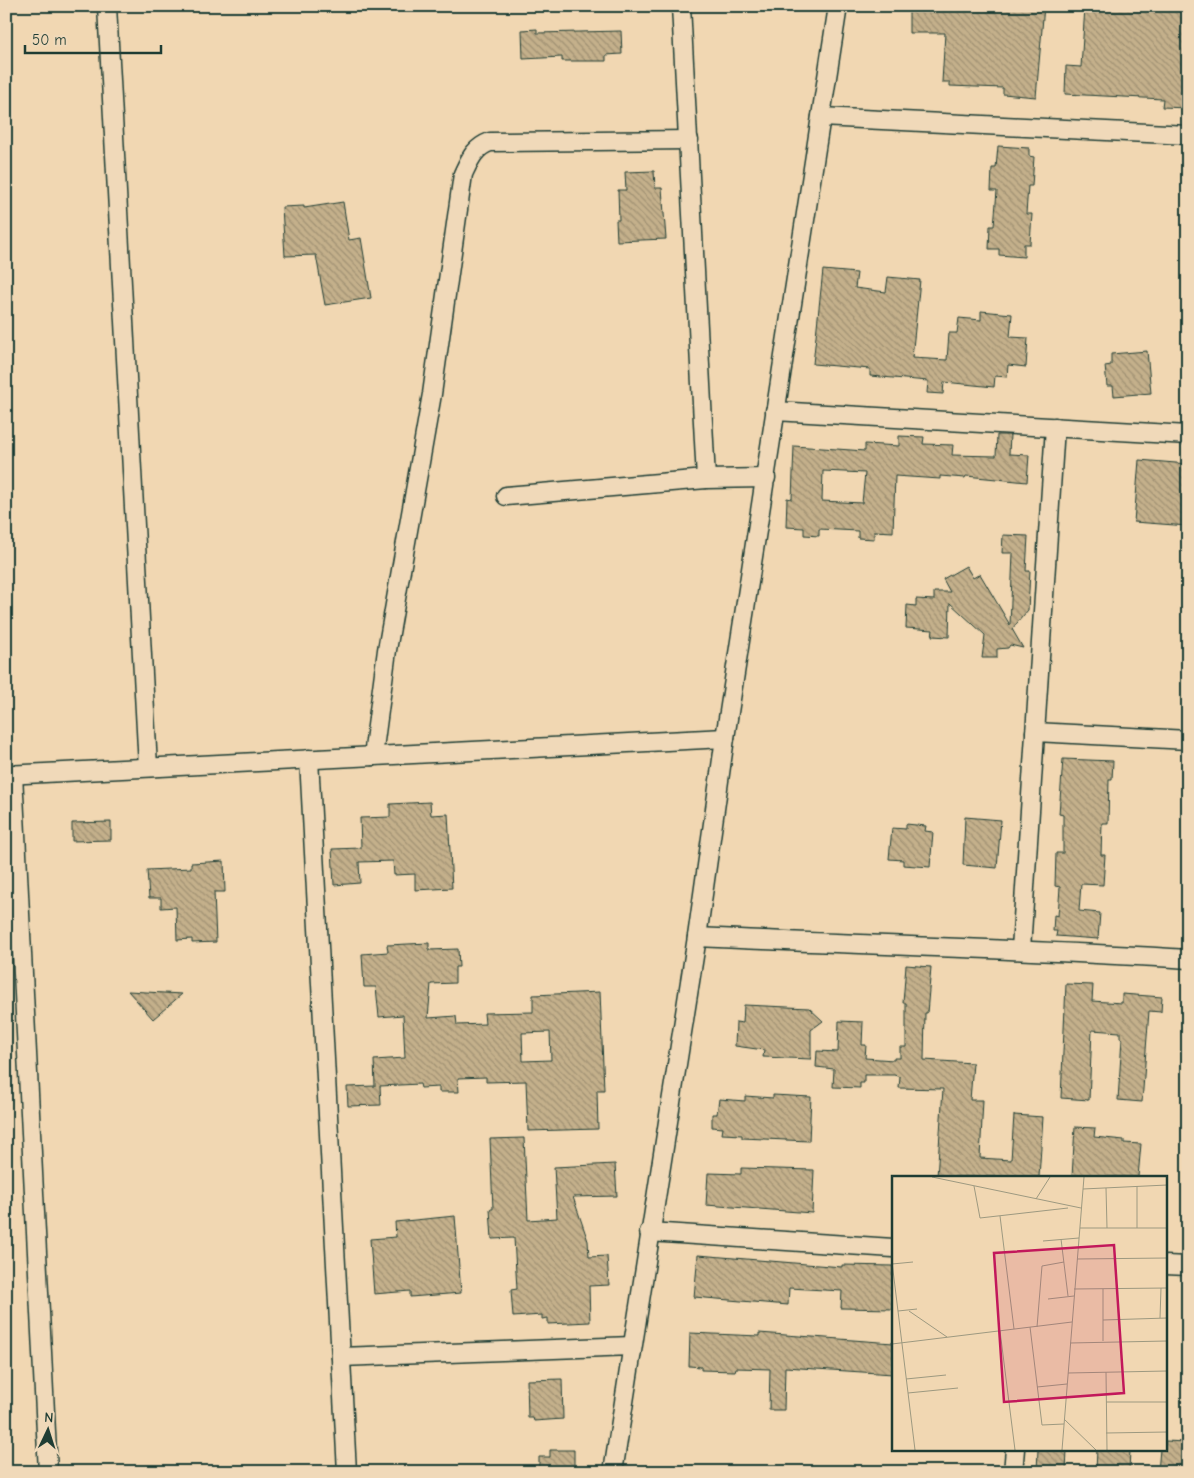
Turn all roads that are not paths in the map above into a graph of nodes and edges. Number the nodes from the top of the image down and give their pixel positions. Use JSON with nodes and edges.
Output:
{"nodes":[{"id":1,"x":107,"y":6,"type":"edge"},
{"id":2,"x":681,"y":6,"type":"edge"},
{"id":3,"x":838,"y":6,"type":"edge"},
{"id":4,"x":821,"y":117,"type":"junction"},
{"id":5,"x":1188,"y":135,"type":"edge"},
{"id":6,"x":689,"y":140,"type":"junction"},
{"id":7,"x":775,"y":411,"type":"junction"},
{"id":8,"x":1055,"y":427,"type":"junction"},
{"id":9,"x":1188,"y":435,"type":"edge"},
{"id":10,"x":766,"y":478,"type":"junction"},
{"id":11,"x":706,"y":479,"type":"junction"},
{"id":12,"x":506,"y":496,"type":"dead end"},
{"id":13,"x":1035,"y":732,"type":"junction"},
{"id":14,"x":725,"y":738,"type":"junction"},
{"id":15,"x":1188,"y":740,"type":"edge"},
{"id":16,"x":373,"y":756,"type":"junction"},
{"id":17,"x":309,"y":759,"type":"junction"},
{"id":18,"x":148,"y":767,"type":"junction"},
{"id":19,"x":10,"y":774,"type":"edge"},
{"id":20,"x":698,"y":937,"type":"junction"},
{"id":21,"x":1021,"y":949,"type":"junction"},
{"id":22,"x":1188,"y":959,"type":"edge"},
{"id":23,"x":649,"y":1232,"type":"junction"},
{"id":24,"x":892,"y":1248,"type":"edge"},
{"id":25,"x":1166,"y":1264,"type":"edge"},
{"id":26,"x":1188,"y":1266,"type":"edge"},
{"id":27,"x":632,"y":1346,"type":"junction"},
{"id":28,"x":341,"y":1357,"type":"junction"},
{"id":29,"x":1015,"y":1450,"type":"edge"},
{"id":30,"x":48,"y":1472,"type":"edge"},
{"id":31,"x":347,"y":1472,"type":"edge"},
{"id":32,"x":613,"y":1472,"type":"edge"},
{"id":33,"x":1013,"y":1472,"type":"edge"}],
"edges":[{"from":1,"to":18,"type":"street"},
{"from":2,"to":6,"type":"street"},
{"from":3,"to":4,"type":"street"},
{"from":4,"to":5,"type":"street"},
{"from":4,"to":7,"type":"street"},
{"from":6,"to":11,"type":"street"},
{"from":6,"to":16,"type":"street"},
{"from":7,"to":8,"type":"street"},
{"from":7,"to":10,"type":"street"},
{"from":8,"to":9,"type":"street"},
{"from":8,"to":13,"type":"street"},
{"from":10,"to":11,"type":"street"},
{"from":10,"to":14,"type":"street"},
{"from":11,"to":12,"type":"street"},
{"from":13,"to":15,"type":"street"},
{"from":13,"to":21,"type":"street"},
{"from":14,"to":16,"type":"street"},
{"from":14,"to":20,"type":"street"},
{"from":16,"to":17,"type":"street"},
{"from":17,"to":18,"type":"street"},
{"from":17,"to":28,"type":"street"},
{"from":18,"to":19,"type":"street"},
{"from":19,"to":30,"type":"street"},
{"from":20,"to":21,"type":"street"},
{"from":20,"to":23,"type":"street"},
{"from":21,"to":22,"type":"street"},
{"from":23,"to":24,"type":"street"},
{"from":23,"to":27,"type":"street"},
{"from":25,"to":26,"type":"street"},
{"from":27,"to":28,"type":"street"},
{"from":27,"to":32,"type":"street"},
{"from":28,"to":31,"type":"street"},
{"from":29,"to":33,"type":"street"}]}
